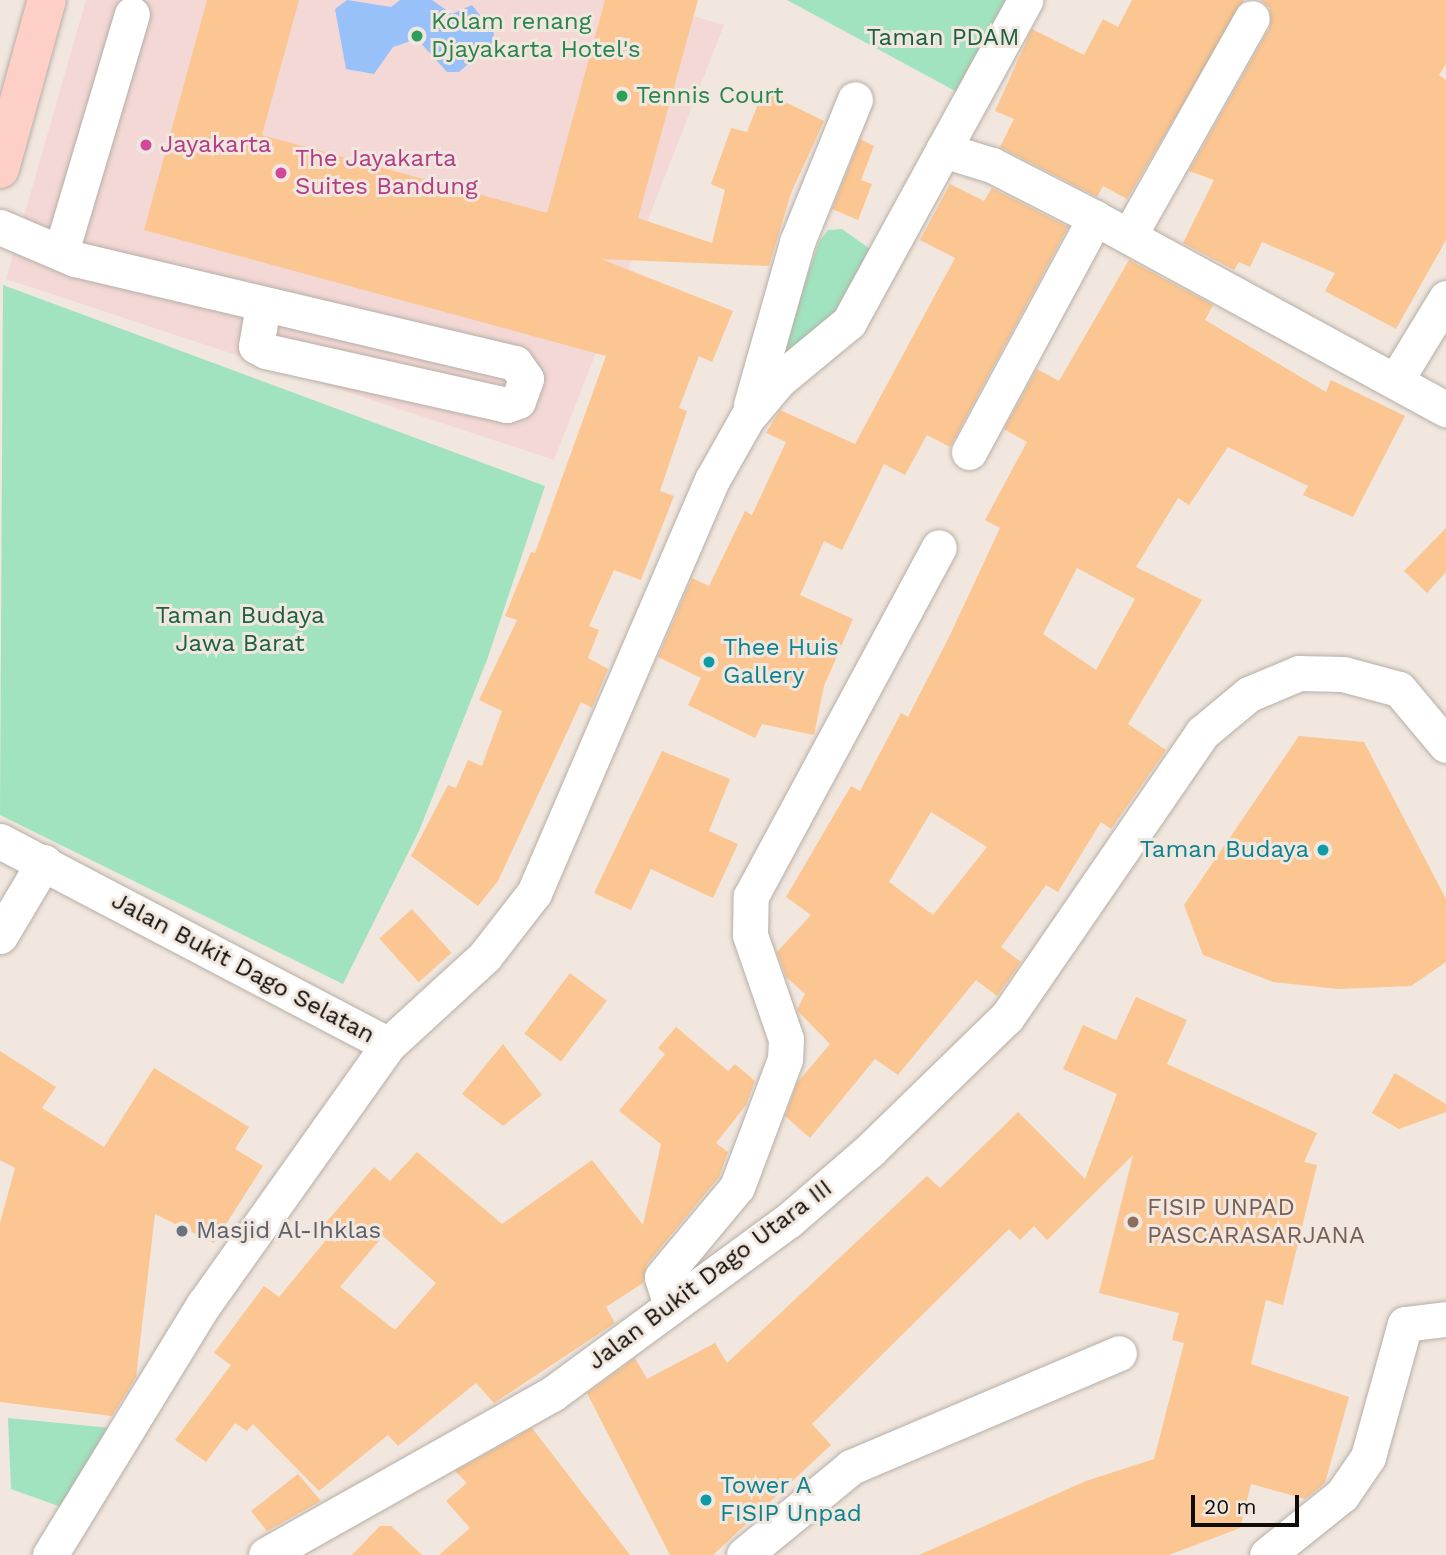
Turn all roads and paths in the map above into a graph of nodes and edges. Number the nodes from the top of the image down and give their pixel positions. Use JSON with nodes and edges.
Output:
{"nodes":[{"id":1,"x":47,"y":0,"type":"edge"},
{"id":2,"x":1025,"y":0,"type":"edge"},
{"id":3,"x":132,"y":15,"type":"dead end"},
{"id":4,"x":1252,"y":18,"type":"dead end"},
{"id":5,"x":855,"y":99,"type":"dead end"},
{"id":6,"x":943,"y":150,"type":"junction"},
{"id":7,"x":0,"y":169,"type":"edge"},
{"id":8,"x":1095,"y":218,"type":"junction"},
{"id":9,"x":0,"y":226,"type":"edge"},
{"id":10,"x":1129,"y":236,"type":"junction"},
{"id":11,"x":61,"y":252,"type":"junction"},
{"id":12,"x":1446,"y":298,"type":"edge"},
{"id":13,"x":263,"y":306,"type":"junction"},
{"id":14,"x":1396,"y":380,"type":"junction"},
{"id":15,"x":1446,"y":409,"type":"edge"},
{"id":16,"x":747,"y":418,"type":"junction"},
{"id":17,"x":969,"y":452,"type":"dead end"},
{"id":18,"x":939,"y":547,"type":"dead end"},
{"id":19,"x":1446,"y":745,"type":"edge"},
{"id":20,"x":0,"y":841,"type":"edge"},
{"id":21,"x":44,"y":862,"type":"junction"},
{"id":22,"x":0,"y":936,"type":"edge"},
{"id":23,"x":388,"y":1045,"type":"junction"},
{"id":24,"x":671,"y":1305,"type":"junction"},
{"id":25,"x":1446,"y":1319,"type":"edge"},
{"id":26,"x":1119,"y":1353,"type":"dead end"},
{"id":27,"x":50,"y":1555,"type":"edge"},
{"id":28,"x":266,"y":1555,"type":"edge"},
{"id":29,"x":744,"y":1555,"type":"edge"},
{"id":30,"x":1267,"y":1555,"type":"edge"}],
"edges":[{"from":1,"to":7,"type":"main road"},
{"from":2,"to":6,"type":"street"},
{"from":3,"to":11,"type":"street"},
{"from":4,"to":10,"type":"street"},
{"from":5,"to":16,"type":"street"},
{"from":6,"to":8,"type":"street"},
{"from":6,"to":16,"type":"street"},
{"from":8,"to":10,"type":"street"},
{"from":8,"to":17,"type":"street"},
{"from":9,"to":11,"type":"street"},
{"from":10,"to":14,"type":"street"},
{"from":11,"to":13,"type":"street"},
{"from":12,"to":14,"type":"street"},
{"from":13,"to":13,"type":"street"},
{"from":14,"to":15,"type":"street"},
{"from":16,"to":23,"type":"street"},
{"from":18,"to":24,"type":"street"},
{"from":19,"to":24,"type":"street","name":"Jalan Bukit Dago Utara III"},
{"from":20,"to":21,"type":"street","name":"Jalan Bukit Dago Selatan"},
{"from":21,"to":22,"type":"street"},
{"from":21,"to":23,"type":"street","name":"Jalan Bukit Dago Selatan"},
{"from":23,"to":27,"type":"street","name":"Jalan Bukit Dago Selatan"},
{"from":24,"to":28,"type":"street","name":"Jalan Bukit Dago Utara III"},
{"from":25,"to":30,"type":"street"},
{"from":26,"to":29,"type":"street"}]}
